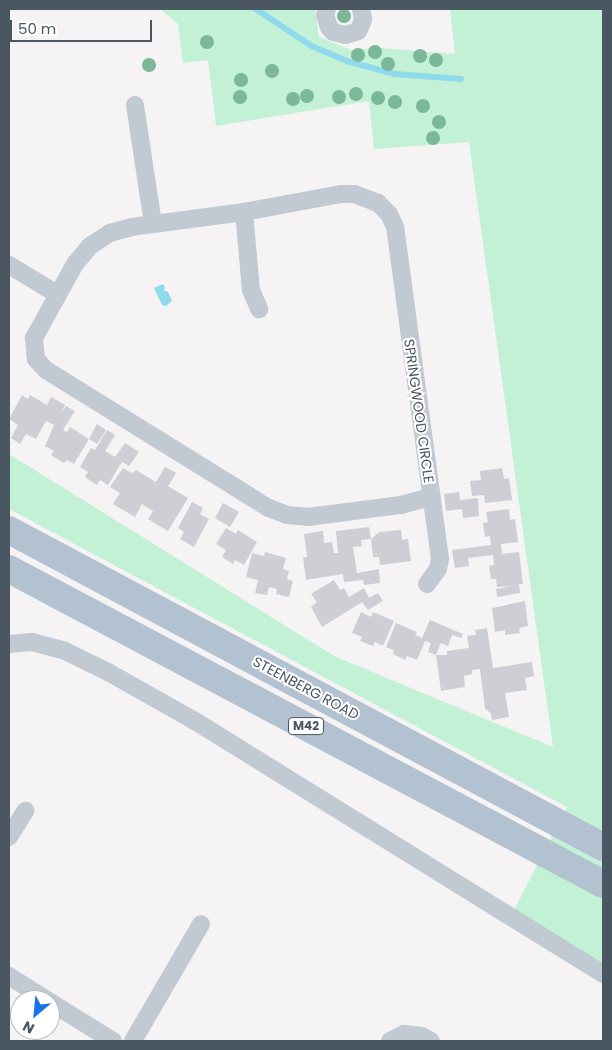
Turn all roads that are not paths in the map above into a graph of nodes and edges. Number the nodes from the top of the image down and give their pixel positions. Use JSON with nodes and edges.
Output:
{"nodes":[{"id":1,"x":327,"y":9,"type":"edge"},
{"id":2,"x":362,"y":9,"type":"edge"},
{"id":3,"x":135,"y":105,"type":"dead end"},
{"id":4,"x":244,"y":212,"type":"junction"},
{"id":5,"x":153,"y":224,"type":"junction"},
{"id":6,"x":9,"y":265,"type":"edge"},
{"id":7,"x":57,"y":294,"type":"junction"},
{"id":8,"x":259,"y":309,"type":"dead end"},
{"id":9,"x":431,"y":497,"type":"junction"},
{"id":10,"x":9,"y":530,"type":"edge"},
{"id":11,"x":9,"y":569,"type":"edge"},
{"id":12,"x":427,"y":584,"type":"dead end"},
{"id":13,"x":9,"y":644,"type":"edge"},
{"id":14,"x":24,"y":811,"type":"dead end"},
{"id":15,"x":9,"y":837,"type":"edge"},
{"id":16,"x":603,"y":847,"type":"edge"},
{"id":17,"x":603,"y":884,"type":"edge"},
{"id":18,"x":201,"y":924,"type":"dead end"},
{"id":19,"x":603,"y":974,"type":"edge"},
{"id":20,"x":9,"y":976,"type":"edge"},
{"id":21,"x":31,"y":990,"type":"edge"},
{"id":22,"x":60,"y":1008,"type":"edge"},
{"id":23,"x":426,"y":1039,"type":"edge"},
{"id":24,"x":113,"y":1041,"type":"edge"},
{"id":25,"x":133,"y":1041,"type":"edge"},
{"id":26,"x":390,"y":1041,"type":"edge"}],
"edges":[{"from":1,"to":2,"type":"street"},
{"from":3,"to":5,"type":"street"},
{"from":4,"to":5,"type":"street","name":"SPRINGWOOD CIRCLE"},
{"from":4,"to":8,"type":"street"},
{"from":4,"to":9,"type":"street","name":"SPRINGWOOD CIRCLE"},
{"from":5,"to":7,"type":"street","name":"SPRINGWOOD CIRCLE"},
{"from":6,"to":7,"type":"street"},
{"from":7,"to":9,"type":"street","name":"SPRINGWOOD CIRCLE"},
{"from":9,"to":12,"type":"street"},
{"from":10,"to":16,"type":"main road","name":"STEENBERG ROAD","number":"M42"},
{"from":11,"to":17,"type":"main road","number":"M42"},
{"from":13,"to":19,"type":"street"},
{"from":14,"to":15,"type":"street"},
{"from":18,"to":25,"type":"street"},
{"from":20,"to":21,"type":"street"},
{"from":22,"to":24,"type":"street"},
{"from":23,"to":26,"type":"street"}]}
